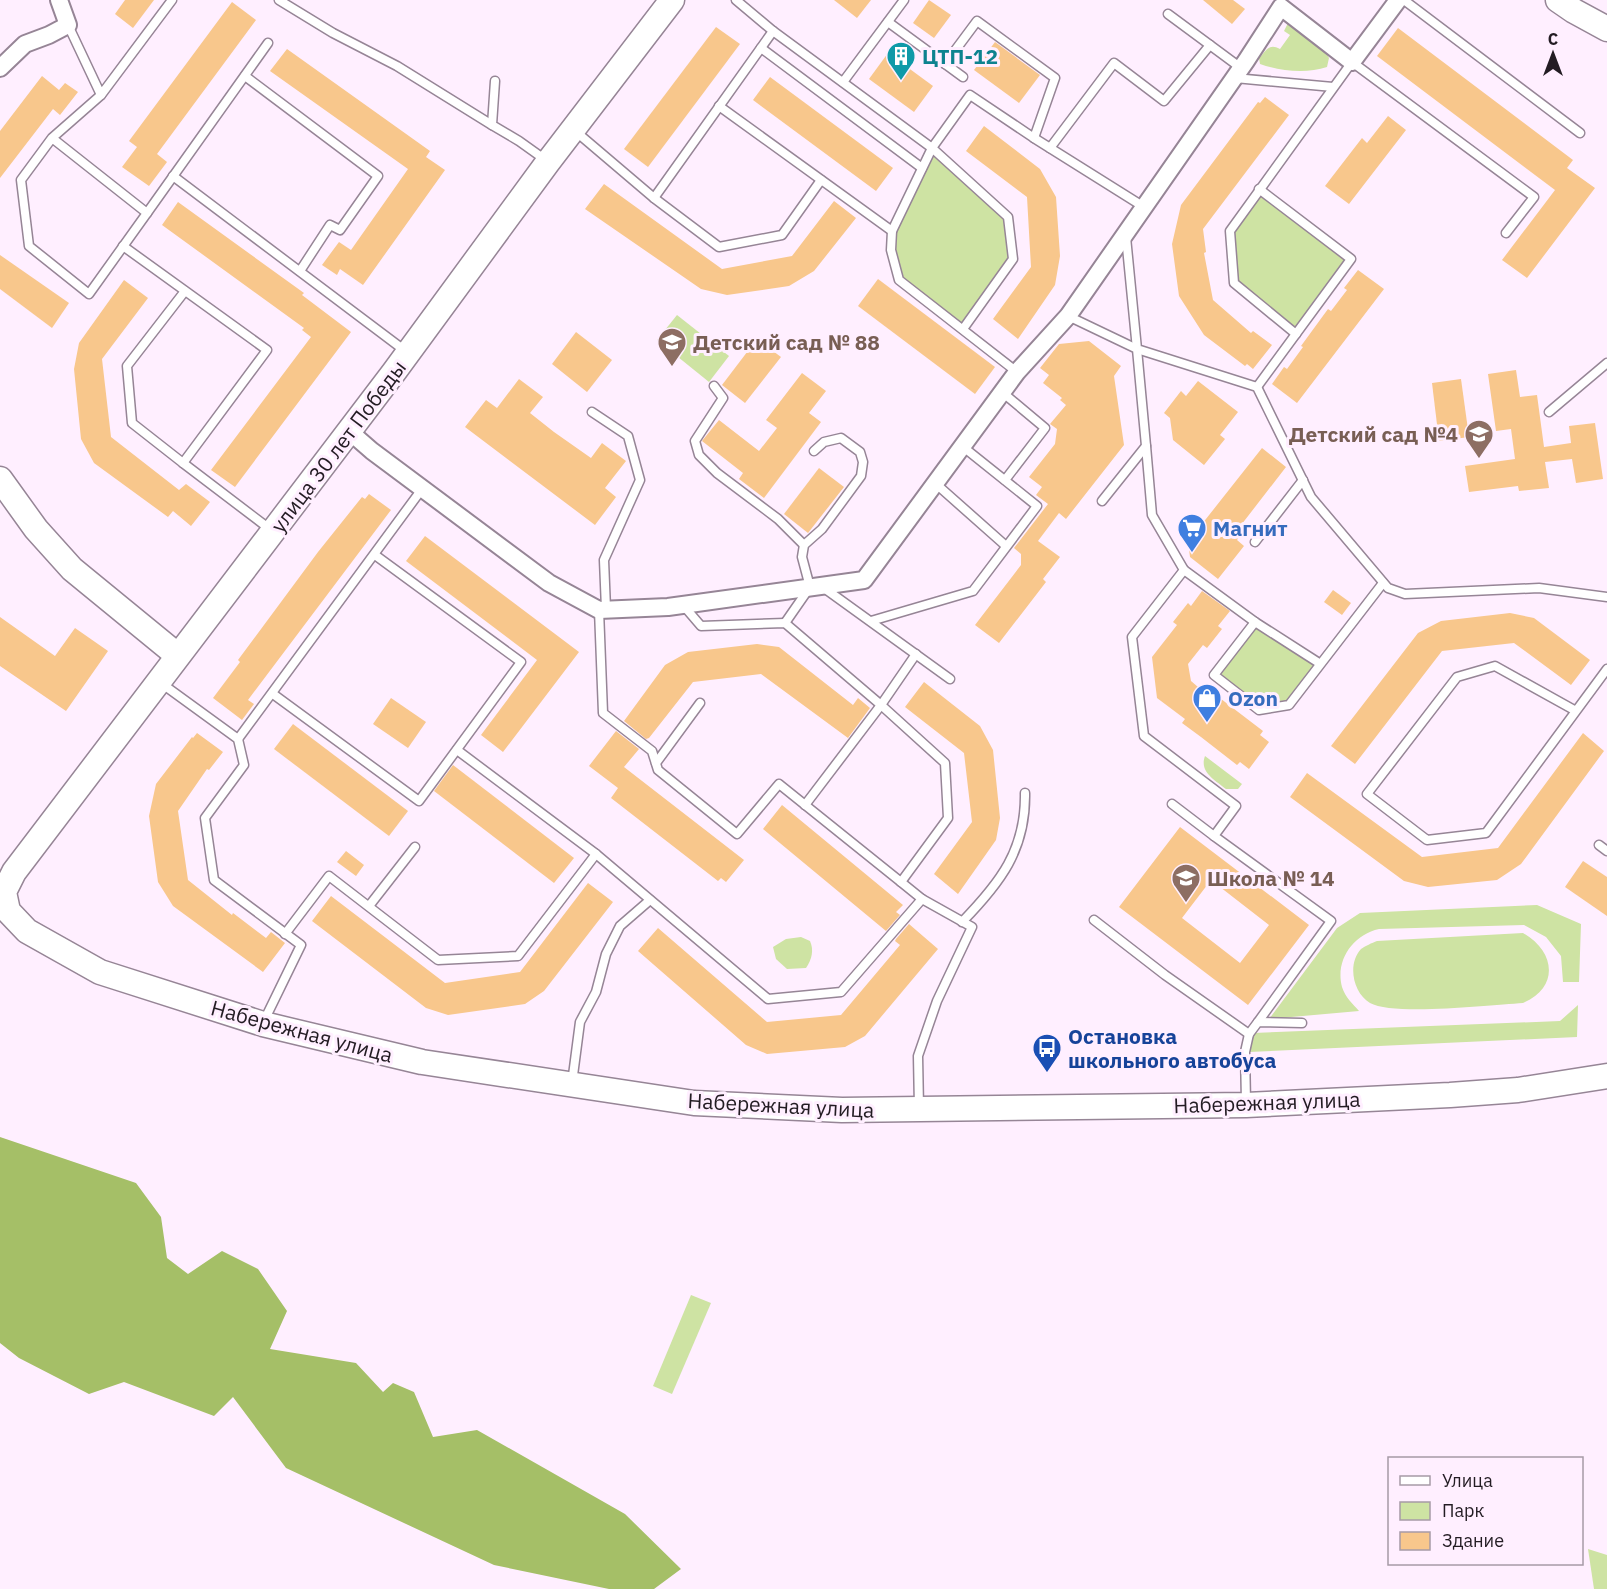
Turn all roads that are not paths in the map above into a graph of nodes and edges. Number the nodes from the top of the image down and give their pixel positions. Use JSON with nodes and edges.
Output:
{"nodes":[{"id":1,"x":59,"y":0,"type":"edge"},
{"id":2,"x":172,"y":0,"type":"edge"},
{"id":3,"x":279,"y":0,"type":"edge"},
{"id":4,"x":672,"y":0,"type":"edge"},
{"id":5,"x":736,"y":0,"type":"edge"},
{"id":6,"x":904,"y":0,"type":"edge"},
{"id":7,"x":1398,"y":0,"type":"edge"},
{"id":8,"x":1404,"y":0,"type":"edge"},
{"id":9,"x":1277,"y":3,"type":"edge"},
{"id":10,"x":1570,"y":4,"type":"edge"},
{"id":11,"x":1168,"y":14,"type":"dead end"},
{"id":12,"x":888,"y":22,"type":"junction"},
{"id":13,"x":68,"y":25,"type":"junction"},
{"id":14,"x":1607,"y":29,"type":"edge"},
{"id":15,"x":773,"y":31,"type":"junction"},
{"id":16,"x":268,"y":43,"type":"dead end"},
{"id":17,"x":1210,"y":45,"type":"junction"},
{"id":18,"x":761,"y":48,"type":"junction"},
{"id":19,"x":2,"y":61,"type":"edge"},
{"id":20,"x":1352,"y":62,"type":"junction"},
{"id":21,"x":945,"y":64,"type":"junction"},
{"id":22,"x":1237,"y":73,"type":"junction"},
{"id":23,"x":244,"y":76,"type":"junction"},
{"id":24,"x":963,"y":77,"type":"dead end"},
{"id":25,"x":495,"y":81,"type":"dead end"},
{"id":26,"x":843,"y":82,"type":"junction"},
{"id":27,"x":1334,"y":87,"type":"junction"},
{"id":28,"x":101,"y":95,"type":"junction"},
{"id":29,"x":719,"y":106,"type":"junction"},
{"id":30,"x":492,"y":125,"type":"junction"},
{"id":31,"x":574,"y":130,"type":"junction"},
{"id":32,"x":1580,"y":133,"type":"dead end"},
{"id":33,"x":52,"y":138,"type":"junction"},
{"id":34,"x":1035,"y":138,"type":"junction"},
{"id":35,"x":932,"y":148,"type":"junction"},
{"id":36,"x":1050,"y":148,"type":"junction"},
{"id":37,"x":548,"y":162,"type":"junction"},
{"id":38,"x":922,"y":168,"type":"junction"},
{"id":39,"x":173,"y":176,"type":"junction"},
{"id":40,"x":821,"y":180,"type":"junction"},
{"id":41,"x":1259,"y":189,"type":"junction"},
{"id":42,"x":654,"y":198,"type":"junction"},
{"id":43,"x":1144,"y":207,"type":"junction"},
{"id":44,"x":147,"y":213,"type":"junction"},
{"id":45,"x":892,"y":231,"type":"junction"},
{"id":46,"x":1126,"y":233,"type":"junction"},
{"id":47,"x":1506,"y":233,"type":"dead end"},
{"id":48,"x":123,"y":246,"type":"junction"},
{"id":49,"x":300,"y":271,"type":"junction"},
{"id":50,"x":185,"y":291,"type":"junction"},
{"id":51,"x":1068,"y":316,"type":"junction"},
{"id":52,"x":963,"y":329,"type":"junction"},
{"id":53,"x":1296,"y":334,"type":"junction"},
{"id":54,"x":1137,"y":349,"type":"junction"},
{"id":55,"x":408,"y":353,"type":"junction"},
{"id":56,"x":1607,"y":363,"type":"edge"},
{"id":57,"x":1017,"y":372,"type":"junction"},
{"id":58,"x":714,"y":386,"type":"dead end"},
{"id":59,"x":1257,"y":387,"type":"junction"},
{"id":60,"x":1002,"y":392,"type":"junction"},
{"id":61,"x":592,"y":412,"type":"dead end"},
{"id":62,"x":1549,"y":412,"type":"dead end"},
{"id":63,"x":349,"y":431,"type":"junction"},
{"id":64,"x":962,"y":446,"type":"junction"},
{"id":65,"x":1146,"y":446,"type":"junction"},
{"id":66,"x":814,"y":451,"type":"dead end"},
{"id":67,"x":183,"y":462,"type":"junction"},
{"id":68,"x":0,"y":478,"type":"edge"},
{"id":69,"x":1005,"y":480,"type":"junction"},
{"id":70,"x":1303,"y":480,"type":"junction"},
{"id":71,"x":935,"y":483,"type":"junction"},
{"id":72,"x":422,"y":489,"type":"junction"},
{"id":73,"x":1102,"y":501,"type":"dead end"},
{"id":74,"x":273,"y":532,"type":"junction"},
{"id":75,"x":1255,"y":542,"type":"dead end"},
{"id":76,"x":804,"y":544,"type":"junction"},
{"id":77,"x":1006,"y":546,"type":"junction"},
{"id":78,"x":375,"y":555,"type":"junction"},
{"id":79,"x":1184,"y":570,"type":"junction"},
{"id":80,"x":1383,"y":583,"type":"junction"},
{"id":81,"x":816,"y":586,"type":"junction"},
{"id":82,"x":1607,"y":597,"type":"edge"},
{"id":83,"x":683,"y":605,"type":"junction"},
{"id":84,"x":602,"y":609,"type":"junction"},
{"id":85,"x":871,"y":621,"type":"junction"},
{"id":86,"x":1254,"y":622,"type":"junction"},
{"id":87,"x":785,"y":624,"type":"junction"},
{"id":88,"x":916,"y":654,"type":"junction"},
{"id":89,"x":177,"y":655,"type":"junction"},
{"id":90,"x":1319,"y":663,"type":"junction"},
{"id":91,"x":1607,"y":669,"type":"edge"},
{"id":92,"x":950,"y":679,"type":"dead end"},
{"id":93,"x":158,"y":681,"type":"junction"},
{"id":94,"x":273,"y":694,"type":"junction"},
{"id":95,"x":700,"y":703,"type":"dead end"},
{"id":96,"x":881,"y":705,"type":"junction"},
{"id":97,"x":1576,"y":711,"type":"junction"},
{"id":98,"x":238,"y":739,"type":"junction"},
{"id":99,"x":457,"y":750,"type":"junction"},
{"id":100,"x":656,"y":763,"type":"junction"},
{"id":101,"x":1025,"y":793,"type":"dead end"},
{"id":102,"x":1172,"y":804,"type":"dead end"},
{"id":103,"x":805,"y":805,"type":"junction"},
{"id":104,"x":1214,"y":836,"type":"junction"},
{"id":105,"x":1599,"y":845,"type":"dead end"},
{"id":106,"x":415,"y":847,"type":"dead end"},
{"id":107,"x":1607,"y":851,"type":"edge"},
{"id":108,"x":596,"y":854,"type":"junction"},
{"id":109,"x":902,"y":882,"type":"junction"},
{"id":110,"x":2,"y":892,"type":"edge"},
{"id":111,"x":922,"y":899,"type":"junction"},
{"id":112,"x":650,"y":900,"type":"junction"},
{"id":113,"x":369,"y":906,"type":"junction"},
{"id":114,"x":1094,"y":920,"type":"dead end"},
{"id":115,"x":962,"y":922,"type":"junction"},
{"id":116,"x":285,"y":933,"type":"junction"},
{"id":117,"x":1258,"y":1022,"type":"junction"},
{"id":118,"x":1302,"y":1023,"type":"dead end"},
{"id":119,"x":263,"y":1024,"type":"junction"},
{"id":120,"x":1249,"y":1034,"type":"junction"},
{"id":121,"x":1607,"y":1076,"type":"edge"},
{"id":122,"x":572,"y":1085,"type":"junction"},
{"id":123,"x":1246,"y":1105,"type":"junction"},
{"id":124,"x":919,"y":1109,"type":"junction"}],
"edges":[{"from":1,"to":13,"type":"street"},
{"from":2,"to":28,"type":"lane"},
{"from":3,"to":30,"type":"lane"},
{"from":4,"to":31,"type":"street","name":"улица 30 лет Победы"},
{"from":5,"to":15,"type":"lane"},
{"from":6,"to":12,"type":"lane"},
{"from":7,"to":20,"type":"street"},
{"from":8,"to":32,"type":"lane"},
{"from":9,"to":20,"type":"street"},
{"from":9,"to":22,"type":"street"},
{"from":10,"to":14,"type":"street"},
{"from":11,"to":17,"type":"lane"},
{"from":12,"to":21,"type":"lane"},
{"from":12,"to":26,"type":"lane"},
{"from":13,"to":19,"type":"street"},
{"from":13,"to":28,"type":"lane"},
{"from":15,"to":18,"type":"lane"},
{"from":15,"to":26,"type":"lane"},
{"from":16,"to":23,"type":"lane"},
{"from":17,"to":22,"type":"lane"},
{"from":17,"to":36,"type":"lane"},
{"from":18,"to":29,"type":"lane"},
{"from":18,"to":38,"type":"lane"},
{"from":20,"to":27,"type":"lane"},
{"from":20,"to":47,"type":"lane"},
{"from":21,"to":24,"type":"lane"},
{"from":21,"to":34,"type":"lane"},
{"from":22,"to":27,"type":"lane"},
{"from":22,"to":43,"type":"street"},
{"from":23,"to":39,"type":"lane"},
{"from":23,"to":49,"type":"lane"},
{"from":25,"to":30,"type":"lane"},
{"from":26,"to":35,"type":"lane"},
{"from":27,"to":41,"type":"lane"},
{"from":28,"to":33,"type":"lane"},
{"from":29,"to":40,"type":"lane"},
{"from":29,"to":42,"type":"lane"},
{"from":30,"to":37,"type":"lane"},
{"from":31,"to":37,"type":"street","name":"улица 30 лет Победы"},
{"from":31,"to":42,"type":"lane"},
{"from":33,"to":44,"type":"lane"},
{"from":33,"to":48,"type":"lane"},
{"from":34,"to":35,"type":"lane"},
{"from":34,"to":36,"type":"lane"},
{"from":35,"to":38,"type":"lane"},
{"from":35,"to":52,"type":"lane"},
{"from":36,"to":43,"type":"lane"},
{"from":37,"to":55,"type":"street","name":"улица 30 лет Победы"},
{"from":38,"to":45,"type":"lane"},
{"from":39,"to":44,"type":"lane"},
{"from":39,"to":49,"type":"lane"},
{"from":40,"to":42,"type":"lane"},
{"from":40,"to":45,"type":"lane"},
{"from":41,"to":53,"type":"lane"},
{"from":41,"to":53,"type":"lane"},
{"from":43,"to":46,"type":"street"},
{"from":44,"to":48,"type":"lane"},
{"from":45,"to":52,"type":"lane"},
{"from":46,"to":51,"type":"street"},
{"from":46,"to":54,"type":"lane"},
{"from":48,"to":50,"type":"lane"},
{"from":49,"to":55,"type":"lane"},
{"from":50,"to":67,"type":"lane"},
{"from":50,"to":67,"type":"lane"},
{"from":51,"to":54,"type":"lane"},
{"from":51,"to":57,"type":"street"},
{"from":52,"to":57,"type":"lane"},
{"from":53,"to":59,"type":"lane"},
{"from":54,"to":59,"type":"lane"},
{"from":54,"to":65,"type":"lane"},
{"from":55,"to":63,"type":"street","name":"улица 30 лет Победы"},
{"from":56,"to":62,"type":"lane"},
{"from":57,"to":60,"type":"street"},
{"from":58,"to":76,"type":"lane"},
{"from":59,"to":70,"type":"lane"},
{"from":60,"to":64,"type":"street"},
{"from":60,"to":69,"type":"lane"},
{"from":61,"to":84,"type":"lane"},
{"from":63,"to":72,"type":"street"},
{"from":63,"to":74,"type":"street","name":"улица 30 лет Победы"},
{"from":64,"to":69,"type":"lane"},
{"from":64,"to":71,"type":"street"},
{"from":65,"to":73,"type":"lane"},
{"from":65,"to":79,"type":"lane"},
{"from":66,"to":76,"type":"lane"},
{"from":67,"to":74,"type":"lane"},
{"from":68,"to":89,"type":"street"},
{"from":69,"to":77,"type":"lane"},
{"from":70,"to":75,"type":"lane"},
{"from":70,"to":80,"type":"lane"},
{"from":71,"to":77,"type":"lane"},
{"from":71,"to":81,"type":"street"},
{"from":72,"to":78,"type":"lane"},
{"from":72,"to":84,"type":"street"},
{"from":74,"to":89,"type":"street","name":"улица 30 лет Победы"},
{"from":76,"to":81,"type":"lane"},
{"from":77,"to":85,"type":"lane"},
{"from":78,"to":94,"type":"lane"},
{"from":78,"to":99,"type":"lane"},
{"from":79,"to":86,"type":"lane"},
{"from":79,"to":104,"type":"lane"},
{"from":80,"to":82,"type":"lane"},
{"from":80,"to":90,"type":"lane"},
{"from":81,"to":83,"type":"street"},
{"from":81,"to":85,"type":"lane"},
{"from":81,"to":87,"type":"lane"},
{"from":83,"to":84,"type":"street"},
{"from":83,"to":87,"type":"lane"},
{"from":84,"to":100,"type":"lane"},
{"from":85,"to":88,"type":"lane"},
{"from":86,"to":90,"type":"lane"},
{"from":86,"to":90,"type":"lane"},
{"from":87,"to":96,"type":"lane"},
{"from":88,"to":92,"type":"lane"},
{"from":88,"to":96,"type":"lane"},
{"from":89,"to":93,"type":"street","name":"улица 30 лет Победы"},
{"from":91,"to":97,"type":"lane"},
{"from":93,"to":98,"type":"lane"},
{"from":93,"to":110,"type":"street","name":"улица 30 лет Победы"},
{"from":94,"to":98,"type":"lane"},
{"from":94,"to":99,"type":"lane"},
{"from":95,"to":100,"type":"lane"},
{"from":96,"to":103,"type":"lane"},
{"from":96,"to":109,"type":"lane"},
{"from":97,"to":97,"type":"lane"},
{"from":98,"to":116,"type":"lane"},
{"from":99,"to":108,"type":"lane"},
{"from":100,"to":103,"type":"lane"},
{"from":101,"to":115,"type":"lane"},
{"from":102,"to":104,"type":"lane"},
{"from":103,"to":109,"type":"lane"},
{"from":104,"to":117,"type":"lane"},
{"from":105,"to":107,"type":"lane"},
{"from":106,"to":113,"type":"lane"},
{"from":108,"to":112,"type":"lane"},
{"from":108,"to":113,"type":"lane"},
{"from":109,"to":111,"type":"lane"},
{"from":110,"to":119,"type":"street","name":"Набережная улица"},
{"from":111,"to":112,"type":"lane"},
{"from":111,"to":115,"type":"lane"},
{"from":112,"to":122,"type":"lane"},
{"from":113,"to":116,"type":"lane"},
{"from":114,"to":120,"type":"lane"},
{"from":115,"to":124,"type":"lane"},
{"from":116,"to":119,"type":"lane"},
{"from":117,"to":118,"type":"lane"},
{"from":117,"to":120,"type":"lane"},
{"from":119,"to":122,"type":"street","name":"Набережная улица"},
{"from":120,"to":123,"type":"lane"},
{"from":121,"to":123,"type":"street","name":"Набережная улица"},
{"from":122,"to":124,"type":"street","name":"Набережная улица"},
{"from":123,"to":124,"type":"street","name":"Набережная улица"}]}
